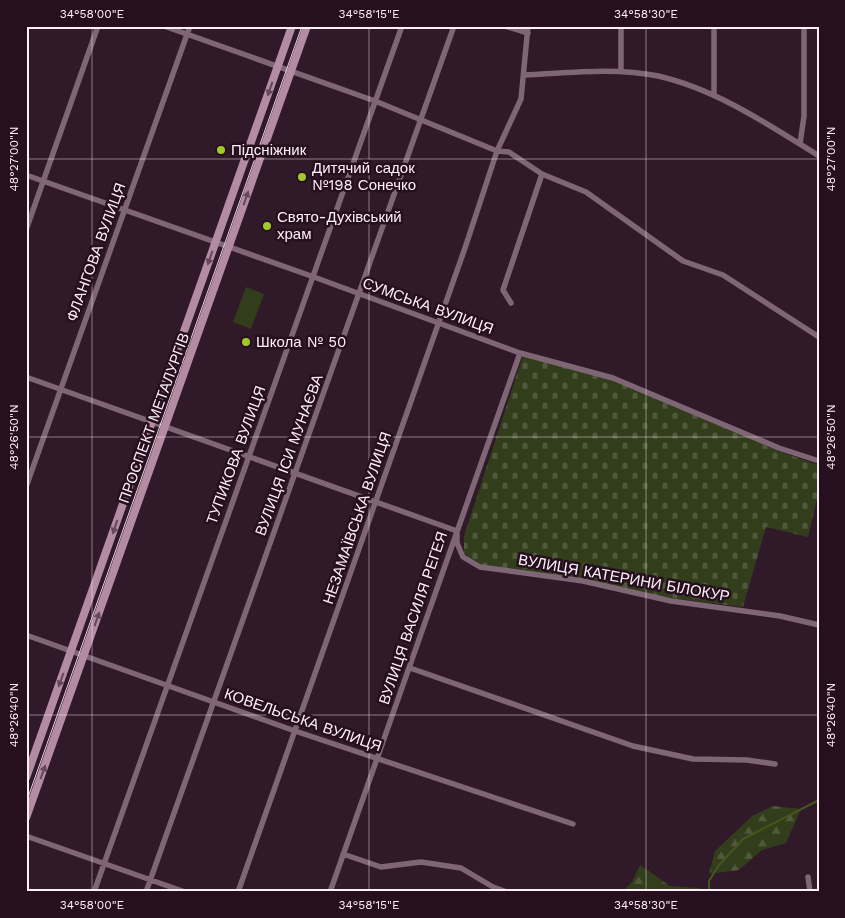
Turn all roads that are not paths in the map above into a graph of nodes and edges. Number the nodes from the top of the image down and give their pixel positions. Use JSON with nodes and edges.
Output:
{"nodes":[{"id":1,"x":98,"y":26,"type":"edge"},
{"id":2,"x":164,"y":26,"type":"edge"},
{"id":3,"x":190,"y":26,"type":"edge"},
{"id":4,"x":292,"y":26,"type":"edge"},
{"id":5,"x":307,"y":26,"type":"edge"},
{"id":6,"x":402,"y":26,"type":"edge"},
{"id":7,"x":454,"y":26,"type":"edge"},
{"id":8,"x":505,"y":26,"type":"edge"},
{"id":9,"x":621,"y":26,"type":"edge"},
{"id":10,"x":714,"y":26,"type":"edge"},
{"id":11,"x":804,"y":26,"type":"edge"},
{"id":12,"x":528,"y":30,"type":"edge"},
{"id":13,"x":187,"y":34,"type":"junction"},
{"id":14,"x":278,"y":66,"type":"junction"},
{"id":15,"x":291,"y":71,"type":"junction"},
{"id":16,"x":621,"y":72,"type":"junction"},
{"id":17,"x":524,"y":74,"type":"junction"},
{"id":18,"x":714,"y":95,"type":"junction"},
{"id":19,"x":375,"y":101,"type":"junction"},
{"id":20,"x":420,"y":118,"type":"junction"},
{"id":21,"x":800,"y":144,"type":"junction"},
{"id":22,"x":497,"y":151,"type":"junction"},
{"id":23,"x":819,"y":156,"type":"edge"},
{"id":24,"x":542,"y":174,"type":"junction"},
{"id":25,"x":26,"y":176,"type":"edge"},
{"id":26,"x":44,"y":182,"type":"junction"},
{"id":27,"x":125,"y":210,"type":"junction"},
{"id":28,"x":26,"y":230,"type":"edge"},
{"id":29,"x":215,"y":242,"type":"junction"},
{"id":30,"x":229,"y":247,"type":"junction"},
{"id":31,"x":314,"y":277,"type":"junction"},
{"id":32,"x":359,"y":293,"type":"junction"},
{"id":33,"x":511,"y":303,"type":"dead end"},
{"id":34,"x":439,"y":324,"type":"junction"},
{"id":35,"x":819,"y":337,"type":"edge"},
{"id":36,"x":520,"y":353,"type":"junction"},
{"id":37,"x":26,"y":377,"type":"edge"},
{"id":38,"x":60,"y":389,"type":"junction"},
{"id":39,"x":152,"y":421,"type":"junction"},
{"id":40,"x":166,"y":426,"type":"junction"},
{"id":41,"x":249,"y":455,"type":"junction"},
{"id":42,"x":819,"y":461,"type":"edge"},
{"id":43,"x":296,"y":473,"type":"junction"},
{"id":44,"x":26,"y":486,"type":"edge"},
{"id":45,"x":377,"y":502,"type":"junction"},
{"id":46,"x":458,"y":531,"type":"junction"},
{"id":47,"x":819,"y":625,"type":"edge"},
{"id":48,"x":26,"y":635,"type":"edge"},
{"id":49,"x":72,"y":650,"type":"junction"},
{"id":50,"x":84,"y":654,"type":"junction"},
{"id":51,"x":410,"y":668,"type":"junction"},
{"id":52,"x":167,"y":686,"type":"junction"},
{"id":53,"x":214,"y":702,"type":"junction"},
{"id":54,"x":295,"y":732,"type":"junction"},
{"id":55,"x":376,"y":759,"type":"junction"},
{"id":56,"x":775,"y":764,"type":"dead end"},
{"id":57,"x":26,"y":778,"type":"edge"},
{"id":58,"x":26,"y":818,"type":"edge"},
{"id":59,"x":573,"y":824,"type":"dead end"},
{"id":60,"x":26,"y":836,"type":"edge"},
{"id":61,"x":343,"y":854,"type":"junction"},
{"id":62,"x":104,"y":863,"type":"junction"},
{"id":63,"x":808,"y":877,"type":"dead end"},
{"id":64,"x":150,"y":880,"type":"junction"},
{"id":65,"x":94,"y":892,"type":"edge"},
{"id":66,"x":146,"y":892,"type":"edge"},
{"id":67,"x":185,"y":892,"type":"edge"},
{"id":68,"x":238,"y":892,"type":"edge"},
{"id":69,"x":330,"y":892,"type":"edge"},
{"id":70,"x":506,"y":892,"type":"edge"},
{"id":71,"x":810,"y":892,"type":"edge"}],
"edges":[{"from":1,"to":26,"type":"street"},
{"from":2,"to":13,"type":"street"},
{"from":3,"to":13,"type":"street","name":"ФЛАНГОВА ВУЛИЦЯ"},
{"from":4,"to":14,"type":"main road","name":"ПРОСПЕКТ МЕТАЛУРГІВ"},
{"from":5,"to":15,"type":"main road","name":"ПРОСПЕКТ МЕТАЛУРГІВ"},
{"from":6,"to":19,"type":"street","name":"ТУПИКОВА ВУЛИЦЯ"},
{"from":7,"to":20,"type":"street","name":"ВУЛИЦЯ ІСИ МУНАЄВА"},
{"from":8,"to":12,"type":"street"},
{"from":9,"to":16,"type":"street"},
{"from":10,"to":18,"type":"street"},
{"from":11,"to":21,"type":"street"},
{"from":12,"to":17,"type":"street","name":"НЕЗАМАЇВСЬКА ВУЛИЦЯ"},
{"from":13,"to":14,"type":"street"},
{"from":13,"to":27,"type":"street","name":"ФЛАНГОВА ВУЛИЦЯ"},
{"from":14,"to":15,"type":"street"},
{"from":14,"to":29,"type":"main road","name":"ПРОСПЕКТ МЕТАЛУРГІВ","one_way":true},
{"from":15,"to":19,"type":"street"},
{"from":30,"to":15,"type":"main road","name":"ПРОСПЕКТ МЕТАЛУРГІВ","one_way":true},
{"from":16,"to":17,"type":"street"},
{"from":16,"to":18,"type":"street"},
{"from":17,"to":22,"type":"street","name":"НЕЗАМАЇВСЬКА ВУЛИЦЯ"},
{"from":18,"to":21,"type":"street"},
{"from":19,"to":20,"type":"street"},
{"from":19,"to":31,"type":"street","name":"ТУПИКОВА ВУЛИЦЯ"},
{"from":20,"to":22,"type":"street"},
{"from":20,"to":32,"type":"street","name":"ВУЛИЦЯ ІСИ МУНАЄВА"},
{"from":21,"to":23,"type":"street"},
{"from":22,"to":24,"type":"street"},
{"from":22,"to":34,"type":"street","name":"НЕЗАМАЇВСЬКА ВУЛИЦЯ"},
{"from":24,"to":33,"type":"street"},
{"from":24,"to":35,"type":"street"},
{"from":25,"to":26,"type":"street","name":"СУМСЬКА ВУЛИЦЯ"},
{"from":26,"to":27,"type":"street","name":"СУМСЬКА ВУЛИЦЯ"},
{"from":26,"to":28,"type":"street"},
{"from":27,"to":29,"type":"street","name":"СУМСЬКА ВУЛИЦЯ"},
{"from":27,"to":38,"type":"street","name":"ФЛАНГОВА ВУЛИЦЯ"},
{"from":29,"to":30,"type":"street","name":"СУМСЬКА ВУЛИЦЯ"},
{"from":29,"to":39,"type":"main road","name":"ПРОСПЕКТ МЕТАЛУРГІВ","one_way":true},
{"from":30,"to":31,"type":"street","name":"СУМСЬКА ВУЛИЦЯ"},
{"from":30,"to":40,"type":"main road","name":"ПРОСПЕКТ МЕТАЛУРГІВ"},
{"from":31,"to":32,"type":"street","name":"СУМСЬКА ВУЛИЦЯ"},
{"from":31,"to":41,"type":"street","name":"ТУПИКОВА ВУЛИЦЯ"},
{"from":32,"to":34,"type":"street","name":"СУМСЬКА ВУЛИЦЯ"},
{"from":32,"to":43,"type":"street","name":"ВУЛИЦЯ ІСИ МУНАЄВА"},
{"from":34,"to":36,"type":"street","name":"СУМСЬКА ВУЛИЦЯ"},
{"from":34,"to":45,"type":"street","name":"НЕЗАМАЇВСЬКА ВУЛИЦЯ"},
{"from":36,"to":42,"type":"street","name":"СУМСЬКА ВУЛИЦЯ"},
{"from":36,"to":46,"type":"street","name":"ВУЛИЦЯ ВАСИЛЯ РЕГЕЯ"},
{"from":37,"to":38,"type":"street"},
{"from":38,"to":39,"type":"street"},
{"from":38,"to":44,"type":"street","name":"ФЛАНГОВА ВУЛИЦЯ"},
{"from":39,"to":40,"type":"street"},
{"from":39,"to":49,"type":"main road","name":"ПРОСПЕКТ МЕТАЛУРГІВ","one_way":true},
{"from":40,"to":41,"type":"street"},
{"from":50,"to":40,"type":"main road","name":"ПРОСПЕКТ МЕТАЛУРГІВ","one_way":true},
{"from":41,"to":43,"type":"street"},
{"from":41,"to":52,"type":"street","name":"ТУПИКОВА ВУЛИЦЯ"},
{"from":43,"to":45,"type":"street"},
{"from":43,"to":53,"type":"street","name":"ВУЛИЦЯ ІСИ МУНАЄВА"},
{"from":45,"to":46,"type":"street"},
{"from":45,"to":54,"type":"street","name":"НЕЗАМАЇВСЬКА ВУЛИЦЯ"},
{"from":46,"to":47,"type":"street","name":"ВУЛИЦЯ КАТЕРИНИ БІЛОКУР"},
{"from":46,"to":51,"type":"street","name":"ВУЛИЦЯ ВАСИЛЯ РЕГЕЯ"},
{"from":48,"to":49,"type":"street","name":"КОВЕЛЬСЬКА ВУЛИЦЯ"},
{"from":49,"to":50,"type":"street","name":"КОВЕЛЬСЬКА ВУЛИЦЯ"},
{"from":49,"to":57,"type":"main road","name":"ПРОСПЕКТ МЕТАЛУРГІВ","one_way":true},
{"from":50,"to":52,"type":"street","name":"КОВЕЛЬСЬКА ВУЛИЦЯ"},
{"from":58,"to":50,"type":"main road","name":"ПРОСПЕКТ МЕТАЛУРГІВ","one_way":true},
{"from":51,"to":55,"type":"street","name":"ВУЛИЦЯ ВАСИЛЯ РЕГЕЯ"},
{"from":51,"to":56,"type":"street"},
{"from":52,"to":53,"type":"street","name":"КОВЕЛЬСЬКА ВУЛИЦЯ"},
{"from":52,"to":62,"type":"street","name":"ТУПИКОВА ВУЛИЦЯ"},
{"from":53,"to":54,"type":"street","name":"КОВЕЛЬСЬКА ВУЛИЦЯ"},
{"from":53,"to":64,"type":"street","name":"ВУЛИЦЯ ІСИ МУНАЄВА"},
{"from":54,"to":55,"type":"street","name":"КОВЕЛЬСЬКА ВУЛИЦЯ"},
{"from":54,"to":68,"type":"street","name":"НЕЗАМАЇВСЬКА ВУЛИЦЯ"},
{"from":55,"to":59,"type":"street","name":"КОВЕЛЬСЬКА ВУЛИЦЯ"},
{"from":55,"to":61,"type":"street","name":"ВУЛИЦЯ ВАСИЛЯ РЕГЕЯ"},
{"from":60,"to":62,"type":"street"},
{"from":61,"to":69,"type":"street","name":"ВУЛИЦЯ ВАСИЛЯ РЕГЕЯ"},
{"from":61,"to":70,"type":"street"},
{"from":62,"to":64,"type":"street"},
{"from":62,"to":65,"type":"street","name":"ТУПИКОВА ВУЛИЦЯ"},
{"from":63,"to":71,"type":"street"},
{"from":64,"to":66,"type":"street","name":"ВУЛИЦЯ ІСИ МУНАЄВА"},
{"from":64,"to":67,"type":"street"}]}
